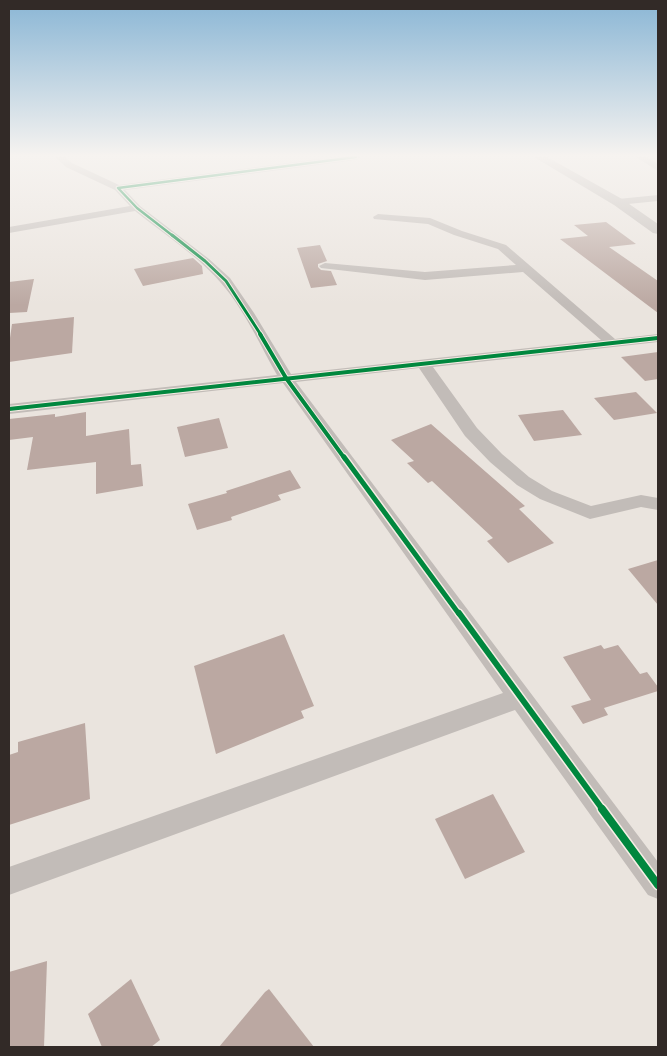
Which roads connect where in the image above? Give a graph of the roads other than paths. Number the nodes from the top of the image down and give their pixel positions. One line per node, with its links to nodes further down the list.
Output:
1 (624, 206): 5 (street)
2 (137, 208): 4 (street); 11 (street)
3 (378, 217): 7 (street)
4 (9, 230)
5 (658, 230)
6 (325, 266): 7 (street)
7 (527, 268): 9 (street)
8 (658, 338): 9 (street)
9 (611, 342): 10 (street)
10 (424, 365): 11 (street); 13 (street)
11 (286, 378): 12 (street); 14 (street)
12 (9, 408)
13 (658, 504)
14 (521, 697): 15 (street); 16 (street)
15 (9, 881)
16 (658, 885)

